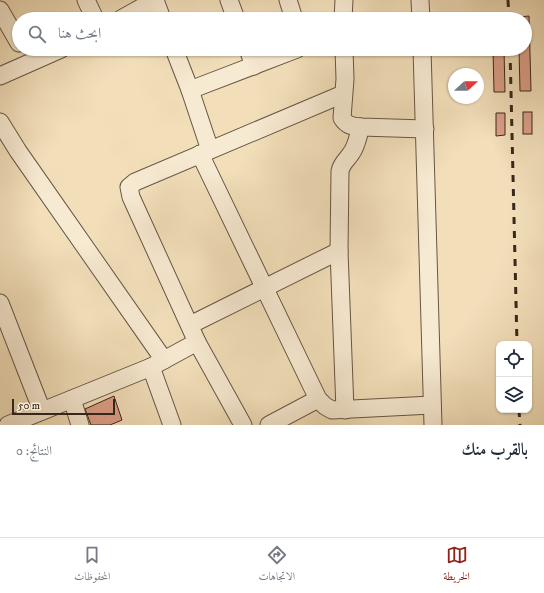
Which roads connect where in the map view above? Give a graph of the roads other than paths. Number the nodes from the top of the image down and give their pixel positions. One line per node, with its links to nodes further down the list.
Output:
1 (86, 0): 8 (street)
2 (155, 0): 9 (street); 10 (street)
3 (229, 0): 11 (street)
4 (288, 0): 12 (street)
5 (344, 0): 13 (street)
6 (420, 0): 14 (street)
7 (0, 10): 15 (street)
8 (92, 12)
9 (134, 12)
10 (159, 12)
11 (233, 12)
12 (292, 12)
13 (343, 12)
14 (420, 12)
15 (12, 31)
16 (26, 56): 23 (street)
17 (177, 56): 24 (street)
18 (250, 56): 22 (street)
19 (279, 56): 22 (street)
20 (344, 56): 25 (street)
21 (422, 56): 28 (street)
22 (254, 66): 24 (street)
23 (0, 76)
24 (190, 90): 29 (street)
25 (343, 94): 27 (street); 29 (street)
26 (0, 122): 36 (street)
27 (361, 127): 28 (street); 30 (street)
28 (425, 129): 39 (street)
29 (205, 152): 31 (street); 33 (street)
30 (339, 251): 31 (street); 40 (street)
31 (264, 287): 33 (street); 37 (street)
32 (0, 303): 34 (street)
33 (190, 325): 35 (street)
34 (5, 327): 41 (street)
35 (197, 342): 36 (street); 45 (street)
36 (157, 363): 38 (street); 44 (street)
37 (318, 398): 40 (street); 46 (street)
38 (72, 399): 41 (street); 43 (street)
39 (432, 405): 40 (street); 47 (street)
40 (345, 410)
41 (42, 411): 42 (street)
42 (8, 425)
43 (80, 425)
44 (172, 425)
45 (243, 425)
46 (269, 425)
47 (433, 425)

